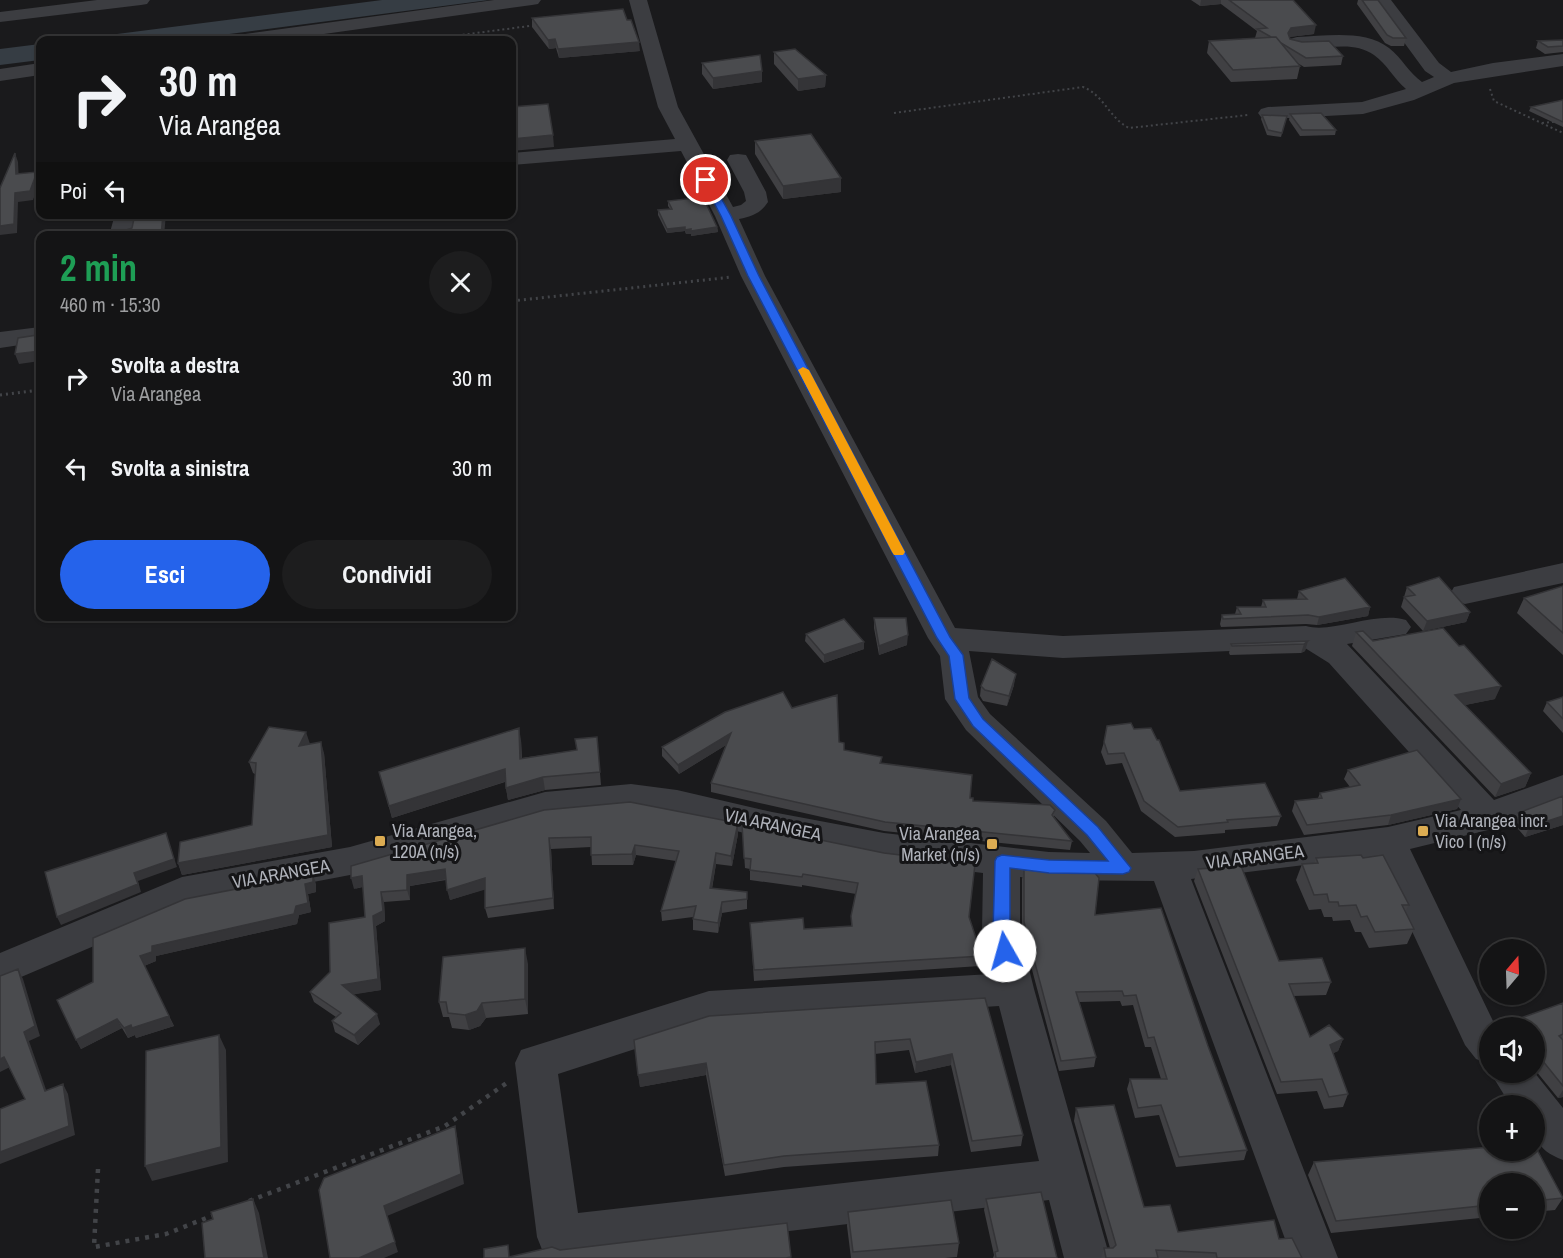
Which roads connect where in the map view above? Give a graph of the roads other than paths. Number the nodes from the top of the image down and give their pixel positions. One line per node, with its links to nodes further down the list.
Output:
1 (13, 0): 2 (street)
2 (51, 0)
3 (84, 0): 8 (street)
4 (141, 0): 8 (street)
5 (532, 0): 10 (street)
6 (638, 0): 18 (street)
7 (1382, 0): 15 (street)
8 (37, 13): 9 (street)
9 (0, 17)
10 (274, 36)
11 (1297, 43): 16 (street)
12 (1563, 60): 15 (street)
13 (36, 70): 14 (street)
14 (0, 75)
15 (1448, 78): 16 (street)
16 (1422, 90): 17 (street)
17 (1268, 113)
18 (686, 144): 19 (street); 21 (street)
19 (516, 159)
20 (738, 160): 21 (street)
21 (726, 216): 27 (street)
22 (36, 335): 23 (street)
23 (0, 340)
24 (1563, 573): 25 (street)
25 (1465, 594)
26 (1395, 627): 28 (street)
27 (944, 638): 28 (street); 34 (street)
28 (1322, 642): 30 (street)
29 (1563, 788): 30 (street, VIA ARANGEA)
30 (1488, 817): 31 (street, VIA ARANGEA)
31 (1388, 841): 33 (street, VIA ARANGEA); 37 (street)
32 (1002, 861): 34 (street, VIA ARANGEA); 35 (street, VIA ARANGEA); 36 (street)
33 (1167, 866): 34 (street, VIA ARANGEA); 42 (street)
34 (1123, 868)
35 (0, 970)
36 (1014, 989): 40 (street); 40 (street)
37 (1479, 1033)
38 (1518, 1083): 39 (street)
39 (1563, 1141)
40 (1064, 1178): 41 (street)
41 (1087, 1258)
42 (1315, 1258)

